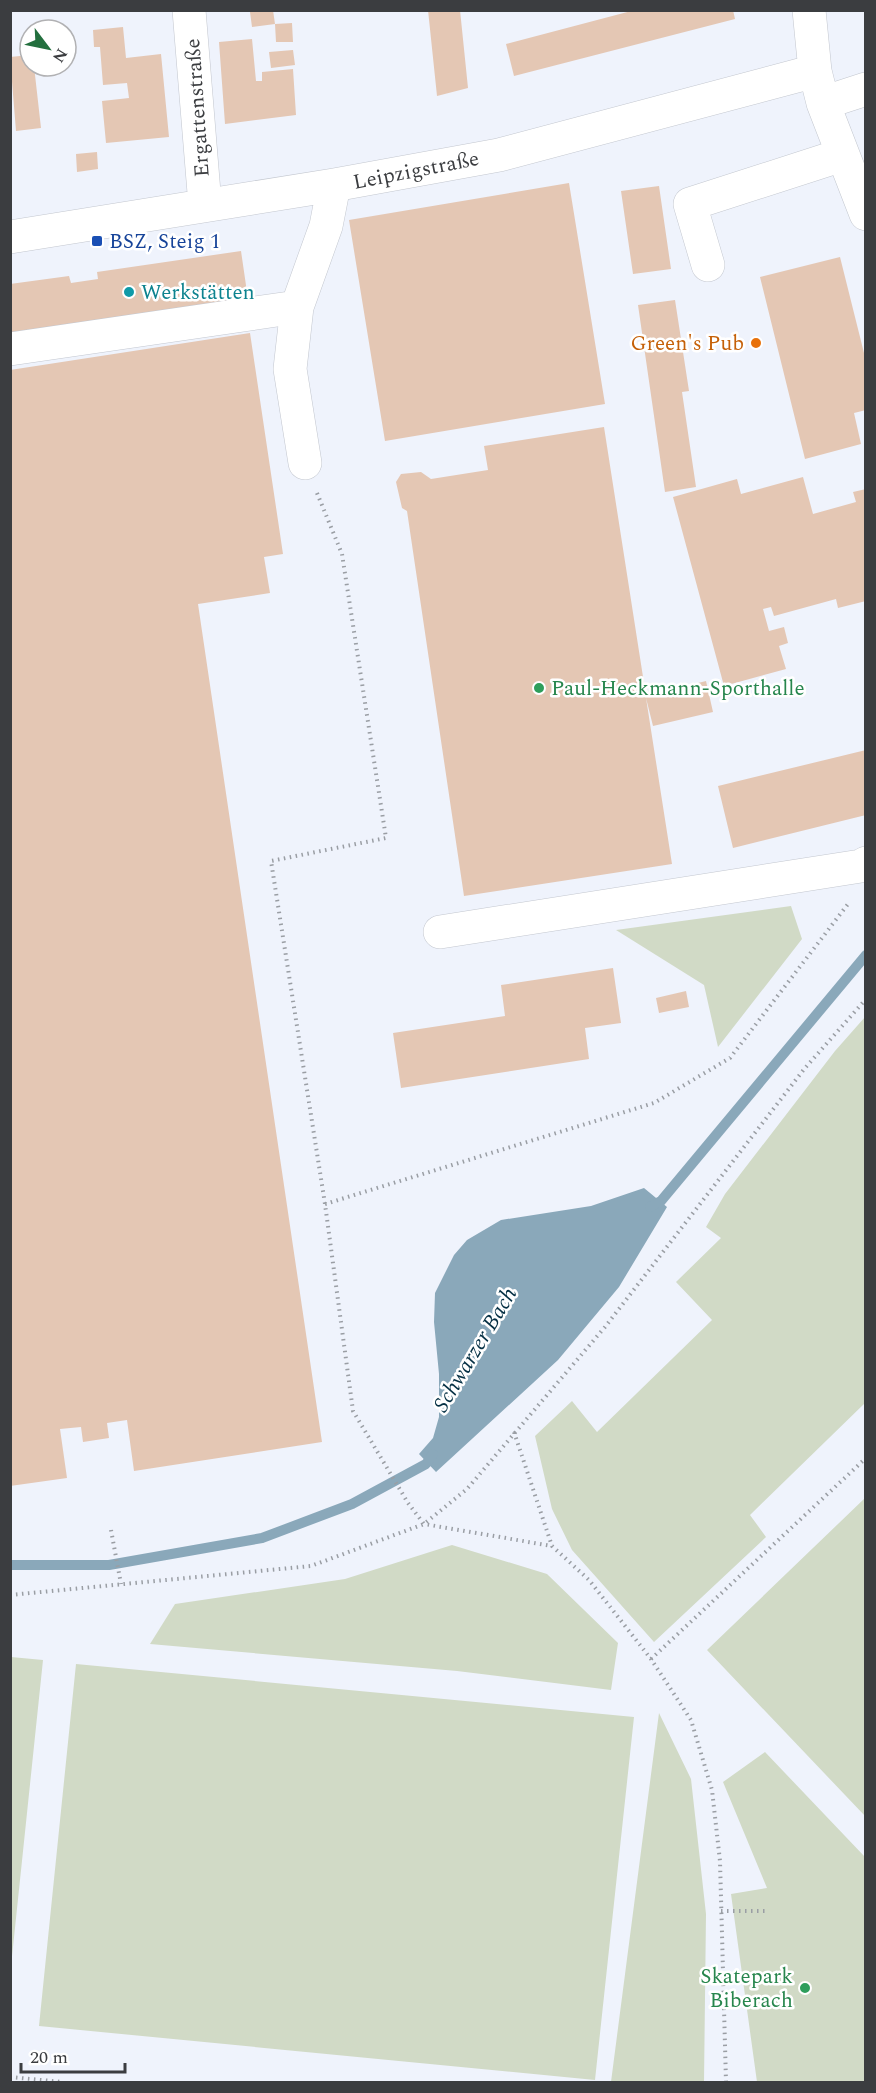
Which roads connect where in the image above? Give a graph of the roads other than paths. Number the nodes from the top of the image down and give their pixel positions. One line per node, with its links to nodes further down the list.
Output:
1 (189, 10): 8 (street, Ergattenstraße)
2 (809, 10): 3 (street)
3 (815, 71): 5 (street); 7 (street, Leipzigstraße)
4 (866, 89): 5 (street)
5 (823, 103): 6 (street)
6 (842, 155): 9 (street); 11 (street)
7 (334, 185): 8 (street, Leipzigstraße); 12 (street)
8 (205, 205): 10 (street, Leipzigstraße)
9 (866, 214)
10 (10, 237)
11 (708, 265)
12 (297, 307): 13 (street); 14 (street)
13 (10, 349)
14 (304, 463)
15 (863, 864): 16 (street)
16 (440, 932)

